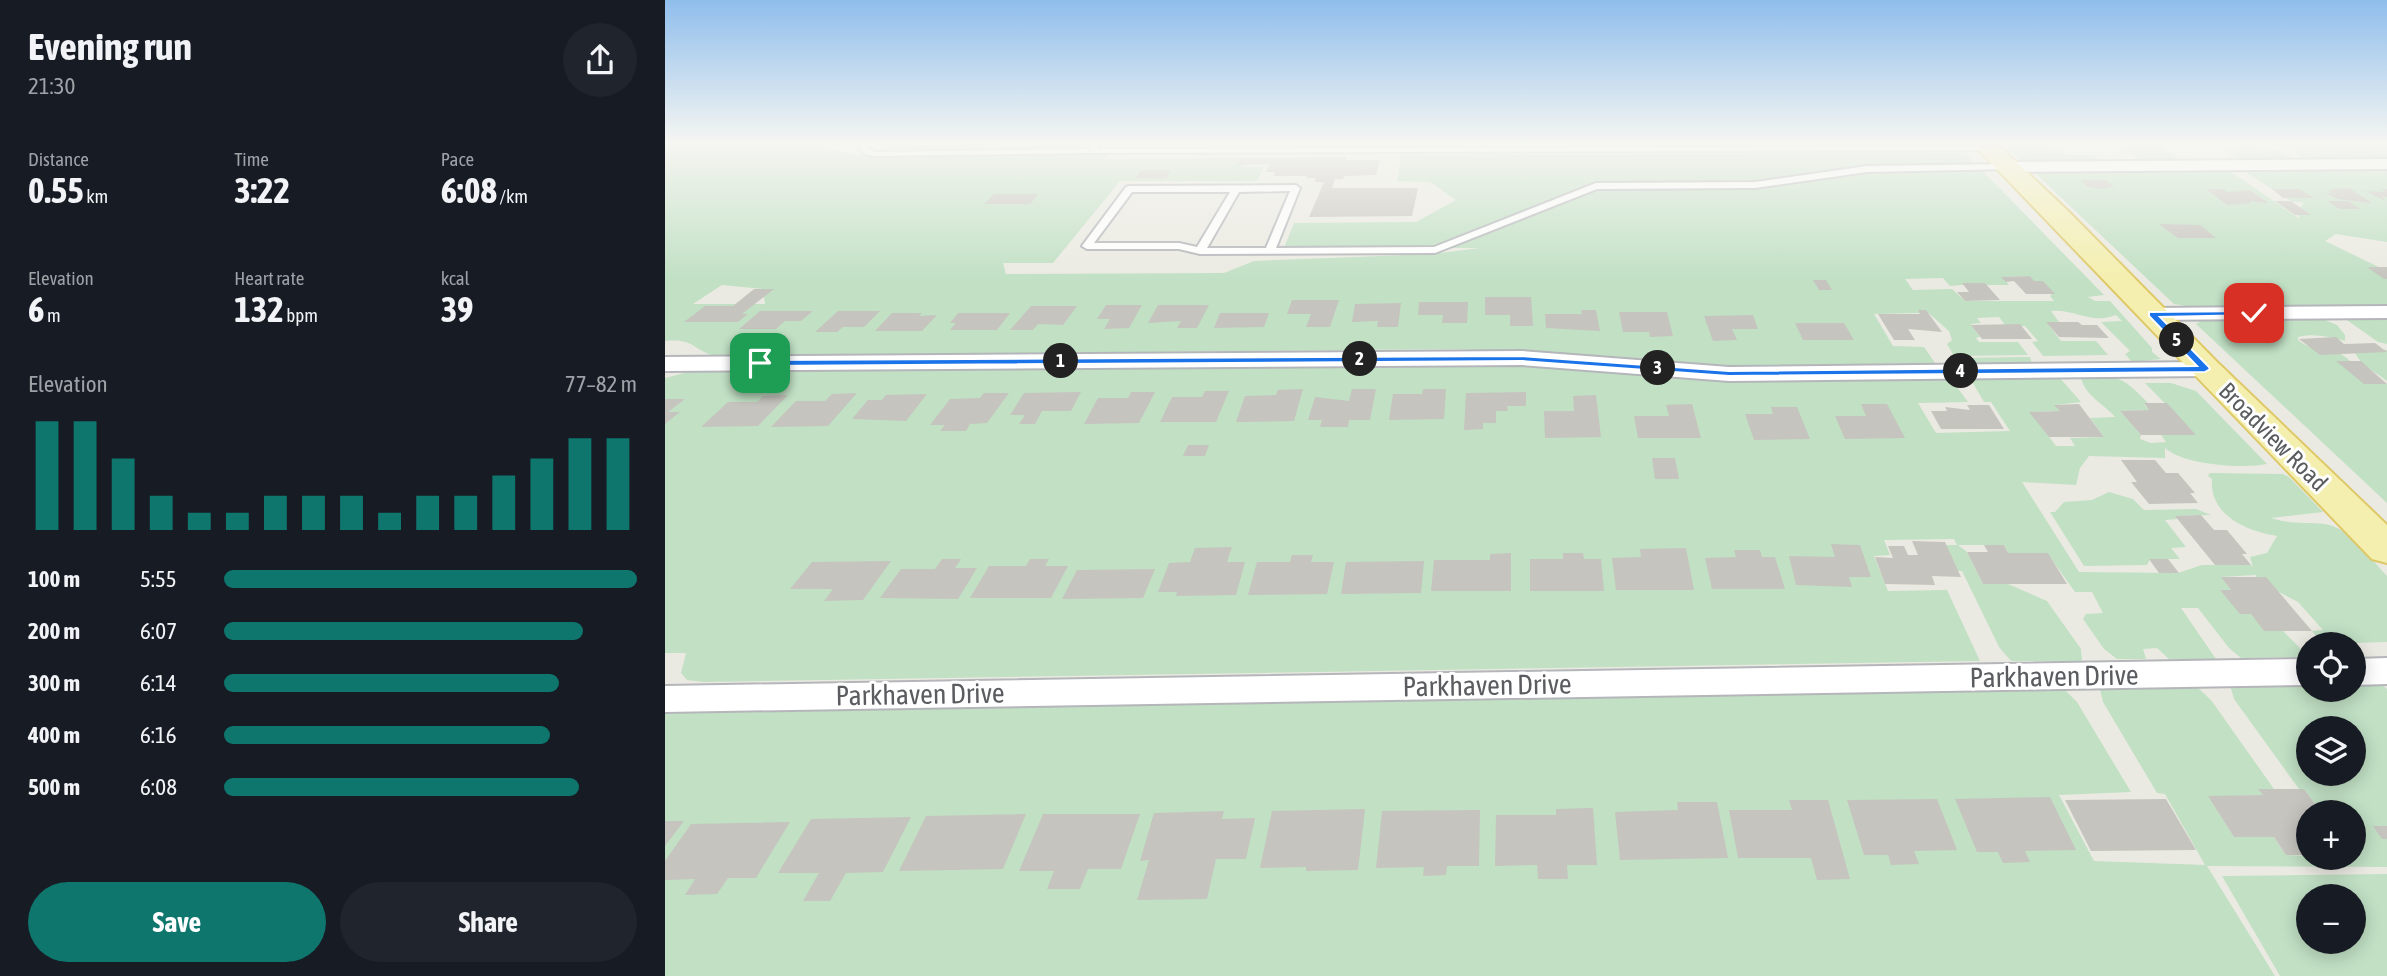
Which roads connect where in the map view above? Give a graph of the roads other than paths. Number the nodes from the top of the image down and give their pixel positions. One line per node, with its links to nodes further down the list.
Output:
1 (1236, 189): 2 (lane); 6 (lane); 6 (lane)
2 (1263, 189)
3 (1296, 189): 7 (lane)
4 (1590, 189): 7 (lane)
5 (2028, 189): 9 (main road, Broadview Road)
6 (1200, 251): 7 (lane)
7 (1269, 252)
8 (2387, 312): 9 (street)
9 (2152, 314): 11 (main road, Broadview Road)
10 (665, 364): 11 (street)
11 (2205, 369): 12 (main road, Broadview Road)
12 (2387, 549)
13 (2387, 671): 15 (street)
14 (2296, 672): 16 (street, Parkhaven Drive)
15 (2366, 672)
16 (665, 699)

